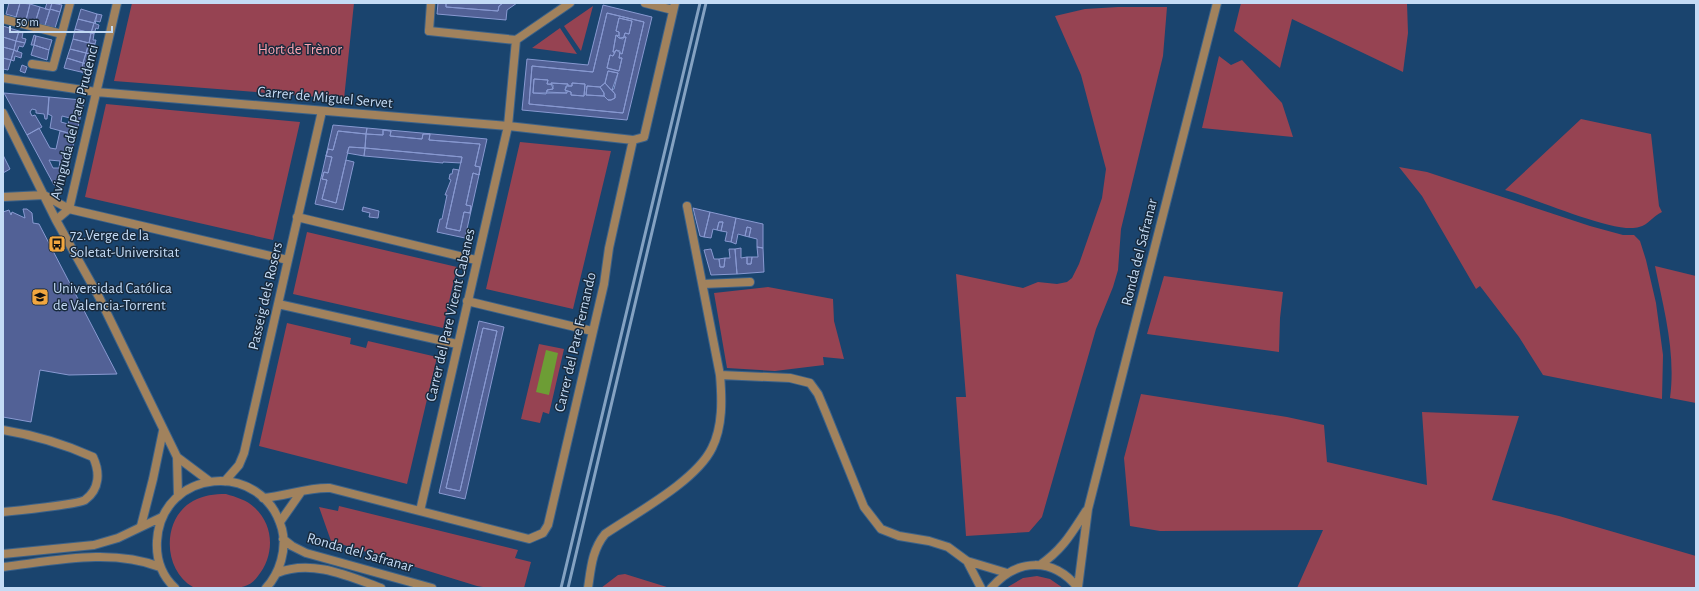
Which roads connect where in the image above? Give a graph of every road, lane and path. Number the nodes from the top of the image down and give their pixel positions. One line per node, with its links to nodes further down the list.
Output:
1 (70, 3): 9 (street)
2 (117, 3): 13 (street, Avinguda del Pare Prudenci)
3 (431, 3): 10 (street)
4 (570, 3): 10 (street)
5 (645, 3): 7 (street)
6 (1217, 3): 41 (street, Ronda del Safranar)
7 (674, 6): 17 (street, Carrer de Miguel Servet)
8 (3, 19): 9 (street)
9 (62, 34): 11 (street)
10 (516, 40): 16 (street, Carrer del Pare Vicent Cabanes)
11 (32, 64)
12 (3, 78): 13 (street, Carrer de Miguel Servet)
13 (96, 92): 14 (street, Carrer de Miguel Servet); 21 (street, Avinguda del Pare Prudenci)
14 (322, 111): 16 (street, Carrer de Miguel Servet); 22 (street, Passeig dels Rosers)
15 (3, 113): 18 (street)
16 (508, 126): 17 (street, Carrer de Miguel Servet); 25 (street, Carrer del Pare Vicent Cabanes)
17 (633, 140): 30 (street, Carrer del Pare Fernando)
18 (44, 195): 19 (street); 21 (street); 23 (street)
19 (3, 197)
20 (687, 206): 27 (street)
21 (69, 209): 23 (street, Avinguda del Pare Prudenci); 24 (street)
22 (297, 217): 24 (street, Passeig dels Rosers); 25 (street)
23 (56, 220): 34 (street)
24 (288, 260): 29 (street, Passeig dels Rosers)
25 (476, 260): 28 (street, Carrer del Pare Vicent Cabanes)
26 (750, 282): 27 (street)
27 (703, 284): 32 (street)
28 (467, 301): 30 (street); 31 (street, Carrer del Pare Vicent Cabanes)
29 (278, 304): 31 (street); 37 (street, Passeig dels Rosers)
30 (592, 331): 42 (street, Carrer del Pare Fernando)
31 (458, 344): 42 (street, Carrer del Pare Vicent Cabanes)
32 (720, 375): 49 (street); 59 (street)
33 (3, 430): 43 (street)
34 (163, 431): 35 (street); 46 (street)
35 (177, 457): 36 (street); 39 (street)
36 (209, 481): 37 (street); 39 (street)
37 (225, 481): 40 (street)
38 (301, 492): 40 (street); 42 (street); 45 (street)
39 (178, 496): 44 (street)
40 (264, 498): 45 (street)
41 (1088, 509): 50 (street, Ronda del Safranar); 62 (street, Ronda del Safranar)
42 (420, 511)
43 (3, 512)
44 (162, 517): 46 (street); 52 (street)
45 (280, 522): 47 (street)
46 (141, 526): 48 (street)
47 (284, 539): 53 (street); 58 (street, Ronda del Safranar)
48 (3, 554)
49 (967, 560): 54 (street); 60 (street)
50 (1040, 565): 54 (street); 62 (street)
51 (3, 567): 52 (street)
52 (160, 567): 55 (street)
53 (277, 573): 56 (street); 57 (street, Ronda del Safranar)
54 (1007, 573): 61 (street)
55 (171, 586)
56 (266, 588)
57 (381, 588)
58 (432, 588)
59 (588, 588)
60 (981, 588)
61 (991, 588)
62 (1078, 588)

